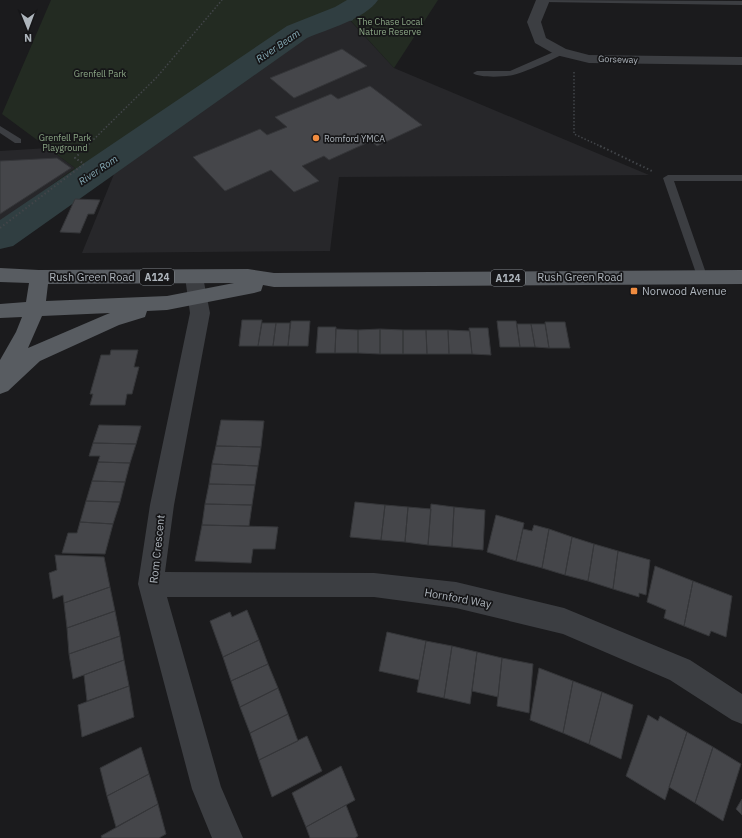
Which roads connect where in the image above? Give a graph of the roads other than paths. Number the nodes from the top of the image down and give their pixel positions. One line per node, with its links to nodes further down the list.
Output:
1 (543, 0): 2 (lane); 3 (street, Gorseway)
2 (742, 3)
3 (568, 53): 4 (street, Gorseway); 5 (lane)
4 (742, 61)
5 (477, 73)
6 (0, 129): 7 (lane)
7 (18, 141)
8 (742, 178): 10 (lane)
9 (0, 275): 11 (main road, Rush Green Road)
10 (702, 276): 12 (main road, Rush Green Road / A124); 13 (main road, Rush Green Road / A124)
11 (34, 277): 13 (main road, Rush Green Road / A124); 15 (main road); 16 (main road)
12 (742, 277)
13 (196, 287): 14 (main road, Rush Green Road / A124); 19 (street, Rom Crescent)
14 (167, 303): 15 (main road, Rush Green Road / A124); 18 (main road, Rush Green Road / A124)
15 (35, 310): 16 (main road, Rush Green Road); 17 (main road)
16 (1, 313)
17 (0, 380)
18 (0, 385)
19 (151, 584): 20 (street, Hornford Way); 21 (street, Rom Crescent)
20 (742, 710)
21 (228, 838)

